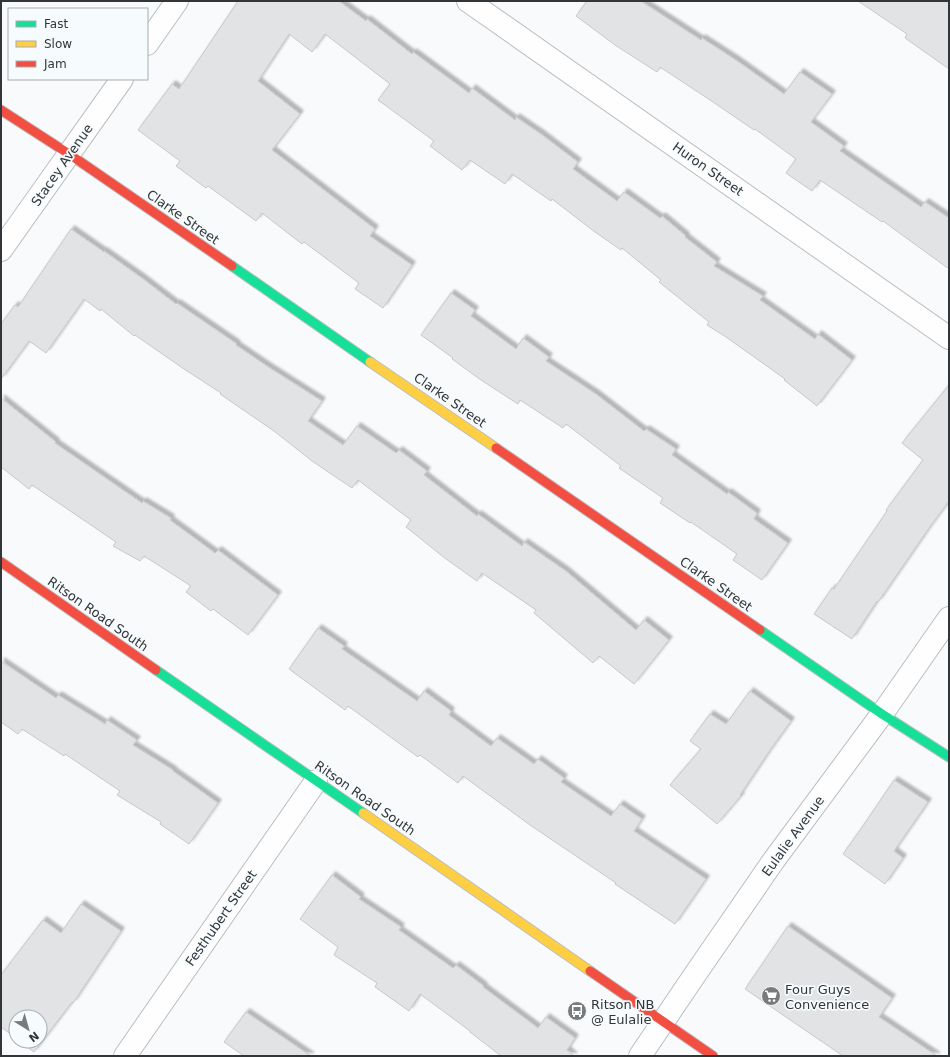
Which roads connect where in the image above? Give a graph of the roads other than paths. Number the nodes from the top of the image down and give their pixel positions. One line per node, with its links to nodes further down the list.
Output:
1 (178, 1): 3 (street)
2 (468, 1): 8 (street, Huron Street)
3 (148, 43)
4 (121, 80): 6 (street, Stacey Avenue)
5 (1, 110): 6 (street, Clarke Street)
6 (69, 154): 7 (street, Stacey Avenue); 11 (street, Clarke Street)
7 (1, 250)
8 (949, 338)
9 (1, 562): 13 (street, Ritson Road South)
10 (949, 618): 11 (street, Eulalie Avenue)
11 (882, 714): 12 (street, Clarke Street); 14 (street, Eulalie Avenue)
12 (949, 757)
13 (316, 781): 14 (street, Ritson Road South); 15 (street, Festhubert Street)
14 (663, 1022): 16 (street, Eulalie Avenue); 17 (street, Ritson Road South)
15 (125, 1056)
16 (640, 1056)
17 (713, 1056)

